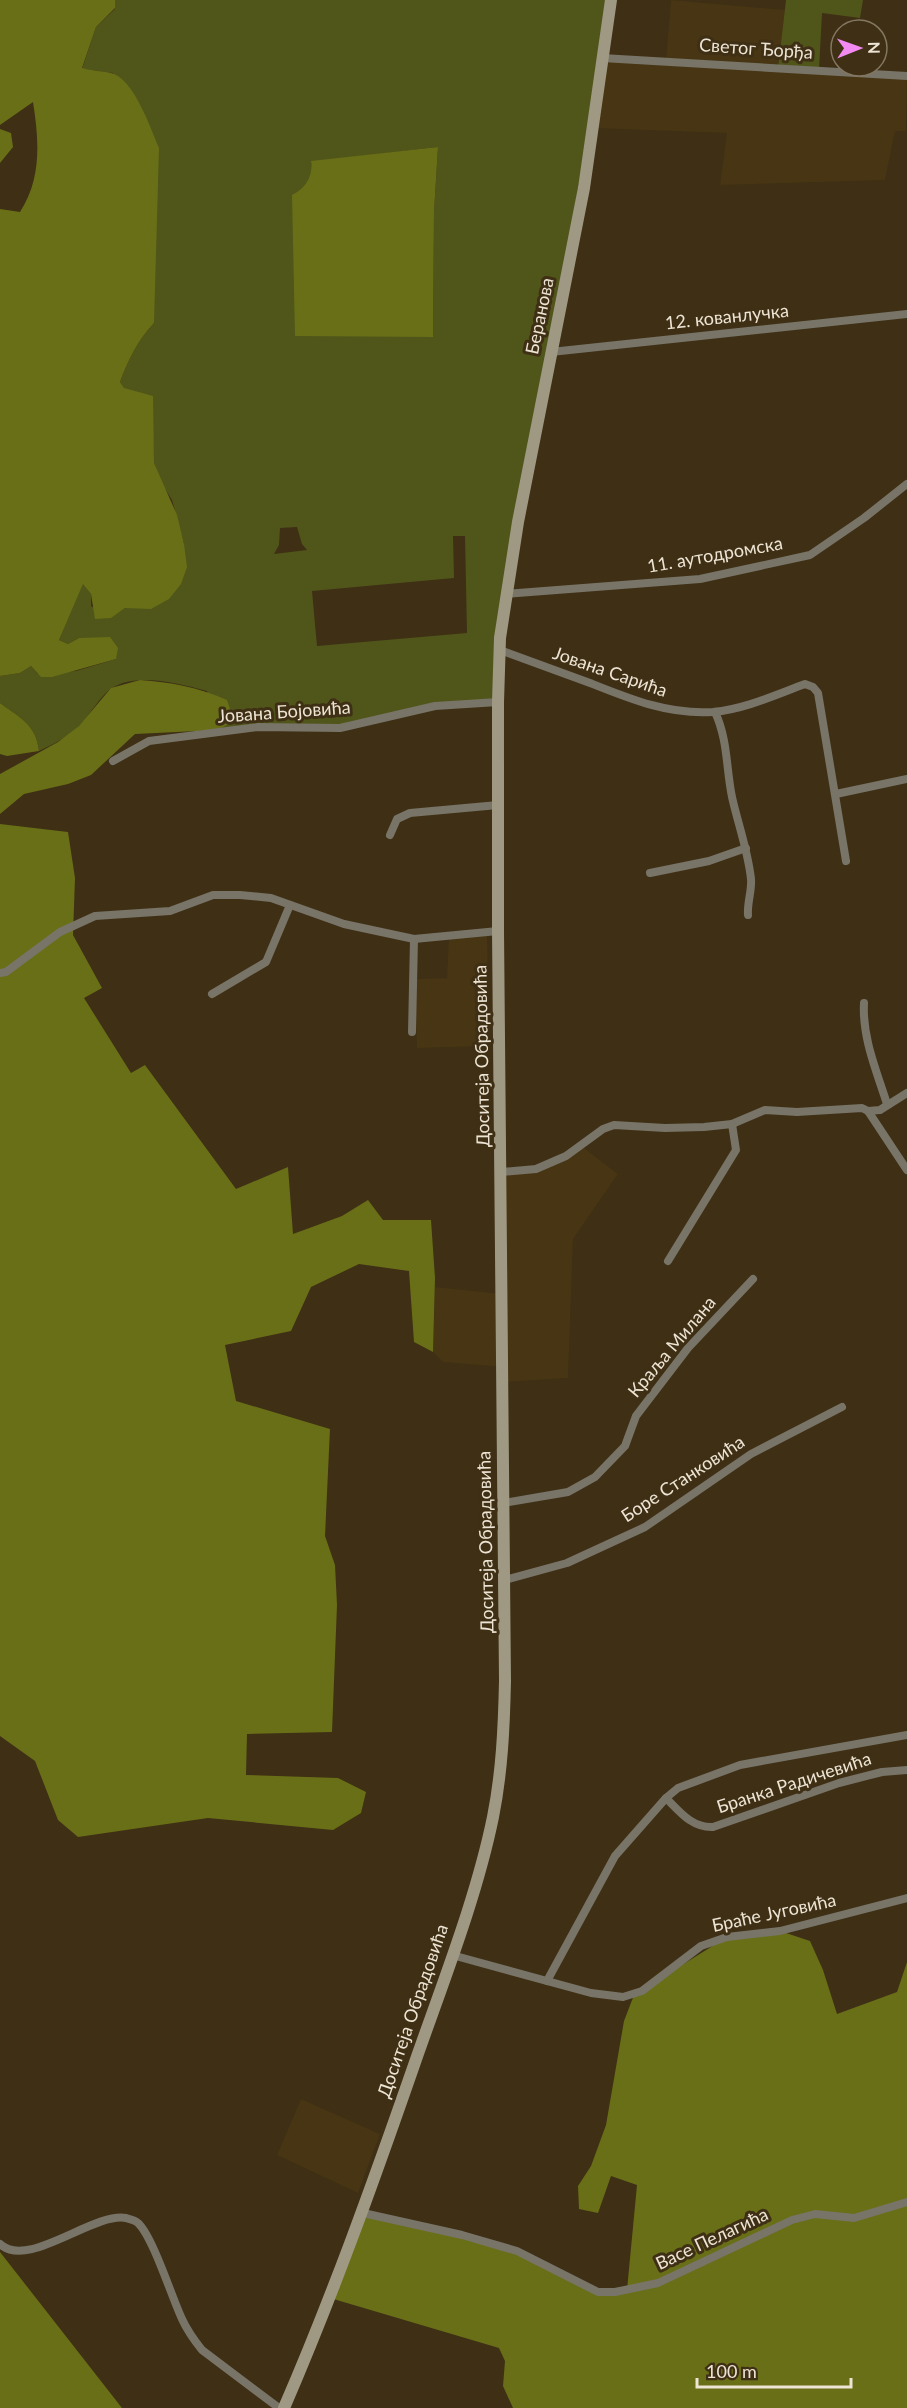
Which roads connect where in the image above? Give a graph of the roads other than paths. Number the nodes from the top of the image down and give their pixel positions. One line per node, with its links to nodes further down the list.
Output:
1 (610, 0): 2 (main road, Беранова)
2 (602, 58): 3 (street, Светог Ђорђа); 5 (main road, Беранова)
3 (907, 76)
4 (907, 314): 5 (street, 12. кованлучка)
5 (551, 352): 7 (main road, Беранова)
6 (907, 484): 7 (street, 11. аутодромска)
7 (505, 594): 8 (main road, Беранова)
8 (500, 644): 9 (main road, Доситеја Обрадовића); 10 (street, Јована Сарића)
9 (498, 702): 11 (street, Јована Бојовића); 14 (main road, Доситеја Обрадовића)
10 (714, 712): 13 (street, Јована Сарића); 16 (street)
11 (113, 761)
12 (907, 779): 13 (street)
13 (836, 794): 17 (street, Јована Сарића)
14 (498, 805): 15 (street); 21 (main road, Доситеја Обрадовића)
15 (390, 835)
16 (746, 848): 18 (street); 20 (street)
17 (846, 861)
18 (650, 873)
19 (290, 904): 22 (street); 23 (street); 24 (street)
20 (748, 915)
21 (498, 931): 22 (street); 32 (main road, Доситеја Обрадовића)
22 (414, 939): 26 (street)
23 (0, 973)
24 (212, 994)
25 (864, 1004): 28 (street)
26 (412, 1032)
27 (907, 1093): 28 (street)
28 (887, 1104): 29 (street)
29 (867, 1111): 30 (street); 31 (street)
30 (732, 1124): 32 (street); 33 (street)
31 (907, 1170)
32 (501, 1173): 36 (main road, Доситеја Обрадовића)
33 (668, 1261)
34 (753, 1279): 36 (street, Краља Милана)
35 (842, 1407): 37 (street, Боре Станковића)
36 (504, 1503): 37 (main road, Доситеја Обрадовића)
37 (504, 1580): 42 (main road, Доситеја Обрадовића)
38 (907, 1735): 40 (street, Бранка Радичевића)
39 (907, 1770): 40 (street, Бранка Радичевића)
40 (666, 1798): 43 (street, Бранка Радичевића)
41 (907, 1898): 43 (street, Браће Југовића)
42 (452, 1955): 43 (street, Браће Југовића); 45 (main road, Доситеја Обрадовића)
43 (547, 1981)
44 (907, 2202): 45 (street, Васе Пелагића)
45 (363, 2213): 47 (main road, Доситеја Обрадовића)
46 (0, 2244): 47 (street)
47 (281, 2408)

